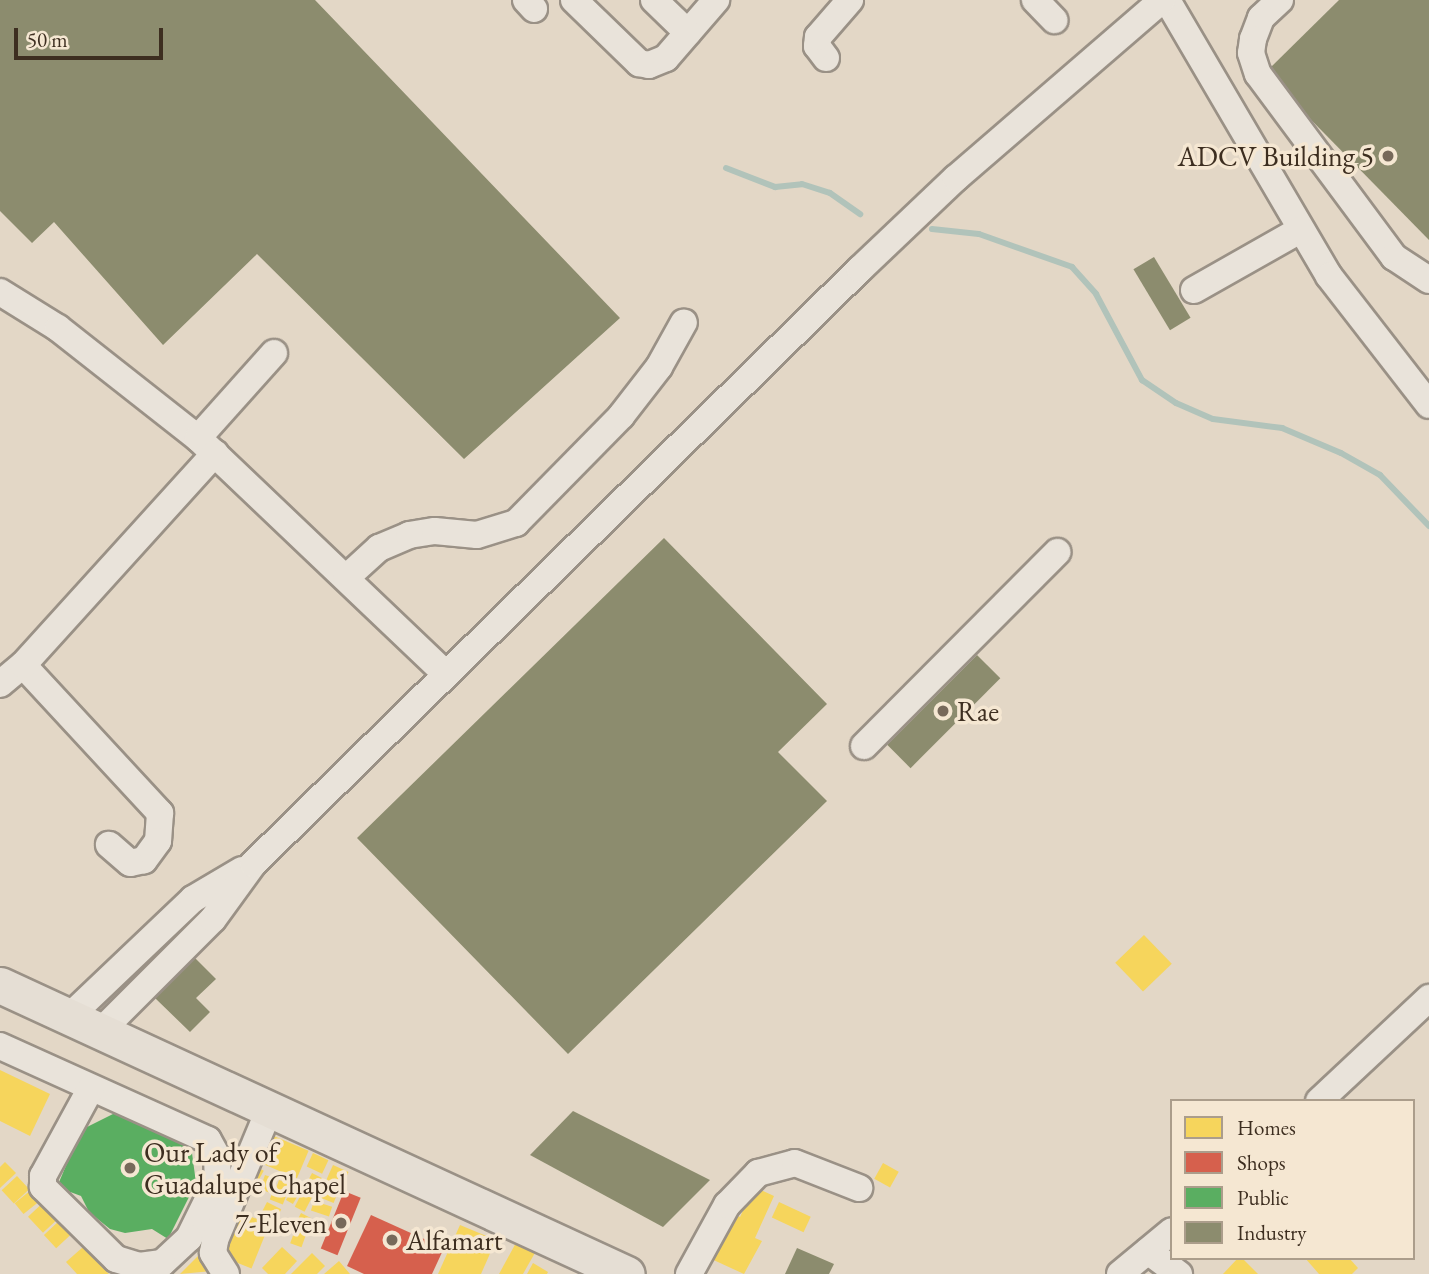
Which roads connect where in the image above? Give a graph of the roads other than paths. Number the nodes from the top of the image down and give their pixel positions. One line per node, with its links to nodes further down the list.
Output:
1 (574, 0): 9 (street)
2 (654, 0): 9 (street)
3 (716, 0): 9 (street)
4 (850, 0): 10 (street)
5 (1035, 0): 8 (street)
6 (1165, 0): 11 (street); 22 (street)
7 (1280, 0): 12 (street)
8 (1054, 20)
9 (688, 33)
10 (826, 58)
11 (1300, 229): 13 (street); 17 (street)
12 (1429, 281)
13 (1194, 290)
14 (0, 292): 18 (street)
15 (684, 322): 20 (street)
16 (274, 353): 18 (street)
17 (1429, 405)
18 (207, 446): 20 (street); 21 (street)
19 (1057, 552): 24 (street)
20 (346, 578): 22 (street)
21 (23, 665): 23 (street); 25 (street)
22 (444, 673): 26 (street)
23 (0, 684)
24 (864, 746)
25 (109, 845)
26 (253, 863): 29 (street); 30 (street)
27 (2, 991): 29 (main road)
28 (1429, 998): 33 (street)
29 (69, 1017): 30 (main road)
30 (101, 1031): 34 (main road)
31 (0, 1046): 32 (street)
32 (91, 1088): 32 (street)
33 (1321, 1099)
34 (269, 1111): 38 (street); 39 (main road)
35 (859, 1188): 40 (street)
36 (1170, 1233): 37 (street)
37 (1148, 1251): 41 (street); 42 (street)
38 (226, 1274)
39 (627, 1274)
40 (689, 1274)
41 (1120, 1274)
42 (1179, 1274)

